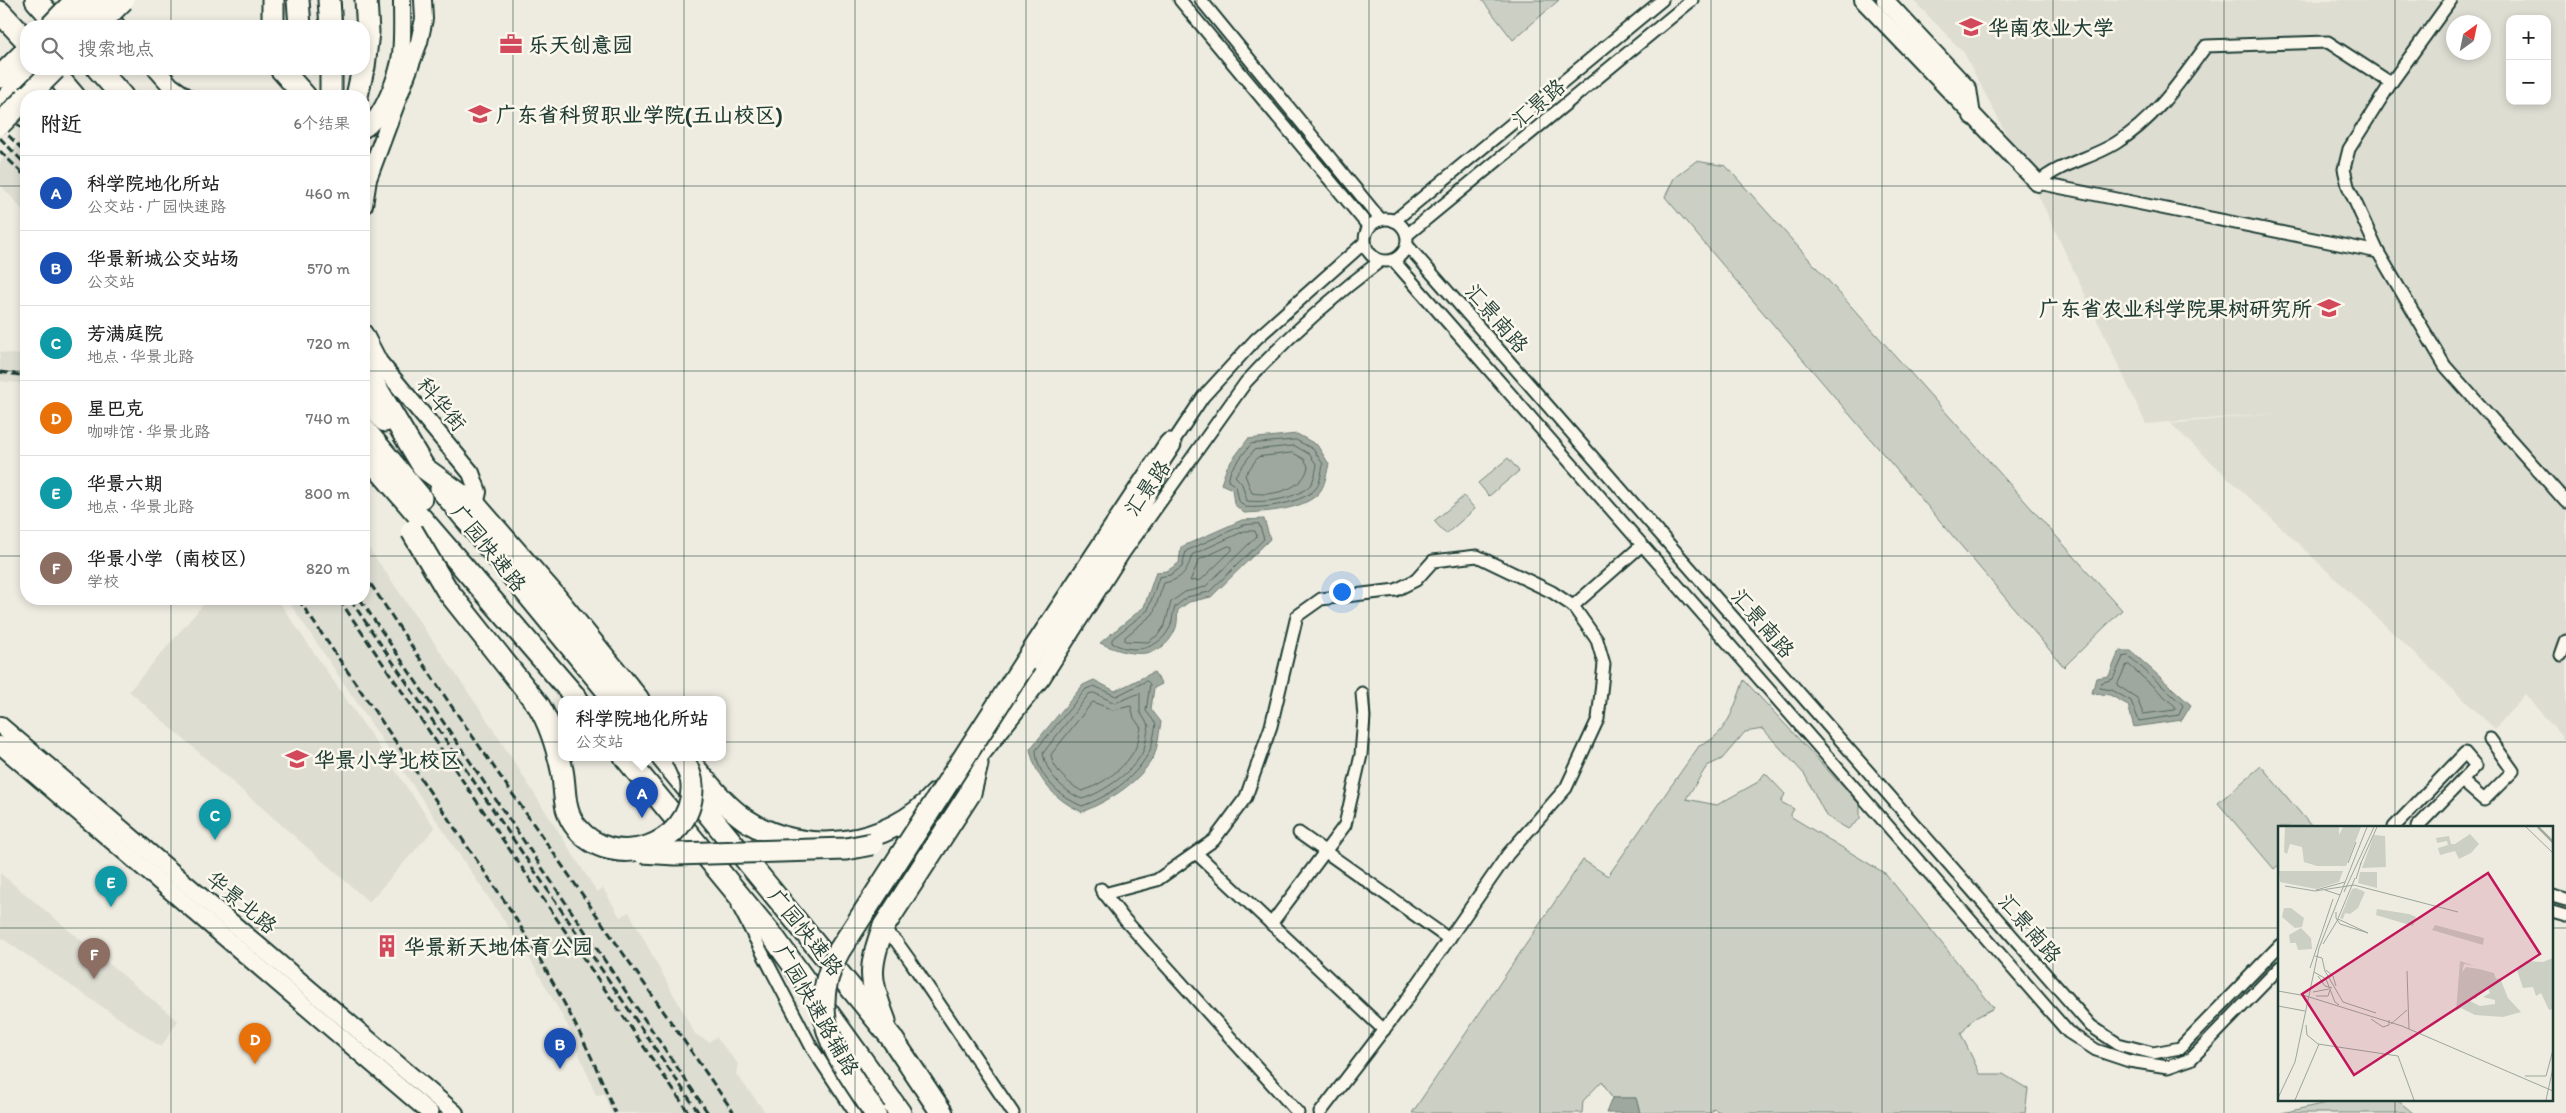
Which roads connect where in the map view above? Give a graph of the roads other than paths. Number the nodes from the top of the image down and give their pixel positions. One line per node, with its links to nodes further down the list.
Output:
1 (36, 0): 21 (highway)
2 (63, 0): 20 (highway)
3 (76, 0): 22 (highway, bridge)
4 (99, 0): 23 (highway, bridge); 25 (street)
5 (123, 0): 24 (highway, bridge)
6 (273, 0): 26 (highway)
7 (298, 0): 27 (highway)
8 (329, 0): 28 (highway)
9 (366, 0): 29 (highway)
10 (402, 0): 54 (street)
11 (423, 0): 56 (street)
12 (1180, 0): 60 (street)
13 (1201, 0): 58 (street)
14 (1662, 0): 59 (street, 汇景路)
15 (1692, 0): 61 (street, 汇景路)
16 (1863, 0): 53 (street)
17 (1885, 0): 53 (street)
18 (2451, 0): 42 (street)
19 (0, 12): 30 (highway)
20 (48, 20)
21 (54, 20)
22 (56, 20)
23 (81, 20)
24 (103, 20)
25 (115, 20)
26 (273, 20)
27 (300, 20)
28 (331, 20)
29 (367, 20)
30 (20, 34)
31 (20, 57): 41 (highway)
32 (29, 75): 52 (highway)
33 (47, 75): 43 (highway, bridge)
34 (58, 75): 44 (highway)
35 (103, 75): 45 (highway)
36 (161, 75): 46 (street)
37 (287, 75): 47 (highway)
38 (303, 75): 48 (highway)
39 (331, 75): 49 (highway)
40 (362, 75): 50 (highway)
41 (0, 77)
42 (2391, 83): 57 (street); 63 (street)
43 (34, 90)
44 (69, 90)
45 (117, 90)
46 (177, 90)
47 (300, 90)
48 (304, 90)
49 (331, 90)
50 (358, 90)
51 (20, 104): 55 (highway, bridge)
52 (0, 106)
53 (1972, 116): 57 (street)
54 (370, 123)
55 (0, 124)
56 (370, 174)
57 (2038, 183): 63 (street)
58 (1382, 220): 59 (street); 60 (street)
59 (1394, 221): 61 (street)
60 (1369, 227): 62 (street)
61 (1407, 240): 64 (street); 107 (street, 汇景南路)
62 (1365, 242): 65 (street); 70 (street, 汇景路)
63 (2378, 252): 74 (street)
64 (1394, 260): 65 (street); 76 (street, 汇景南路)
65 (1380, 261): 94 (street, 汇景路)
66 (370, 345): 75 (street, 科华街)
67 (370, 377): 72 (highway)
68 (370, 403): 72 (highway, 广园快速路)
69 (370, 436): 79 (highway)
70 (1170, 444): 94 (street, 汇景路); 114 (highway, bridge)
71 (370, 460): 73 (highway, 广园快速路)
72 (424, 468): 75 (highway); 83 (highway, 广园快速路)
73 (380, 472): 79 (highway, 广园快速路); 88 (highway, bridge)
74 (2566, 502)
75 (475, 505): 84 (highway)
76 (1642, 545): 77 (street); 108 (street, 汇景南路)
77 (1573, 606): 102 (street); 106 (street)
78 (2566, 641): 80 (street)
79 (534, 648): 82 (highway, 广园快速路)
80 (2561, 655)
81 (1362, 693): 101 (street)
82 (574, 696)
83 (612, 696)
84 (636, 696)
85 (0, 725): 112 (street, 华景北路)
86 (2490, 739): 95 (street)
87 (0, 745): 111 (street, 华景北路)
88 (558, 758)
89 (559, 761): 100 (highway, bridge)
90 (628, 761): 103 (highway, 广园快速路)
91 (665, 761): 110 (highway, 广园快速路)
92 (685, 761): 100 (highway, bridge)
93 (688, 761): 99 (highway)
94 (971, 761): 99 (highway); 105 (highway)
95 (2462, 781): 96 (street); 97 (street)
96 (2395, 826)
97 (2418, 826)
98 (1299, 834): 101 (street)
99 (873, 840): 100 (highway, bridge)
100 (632, 851)
101 (1326, 851): 104 (street); 106 (street)
102 (1196, 853): 104 (street); 118 (street)
103 (720, 872): 113 (street, 广园快速路辅路); 115 (highway, 广园快速路)
104 (1270, 924): 109 (street)
105 (883, 930): 110 (highway); 117 (street)
106 (1449, 939): 109 (street)
107 (2278, 947)
108 (2278, 970)
109 (1384, 1030): 119 (street)
110 (891, 1037): 116 (highway, 广园快速路)
111 (430, 1113)
112 (455, 1113)
113 (856, 1113)
114 (875, 1113)
115 (900, 1113)
116 (942, 1113)
117 (1013, 1113)
118 (1298, 1113)
119 (1320, 1113)

